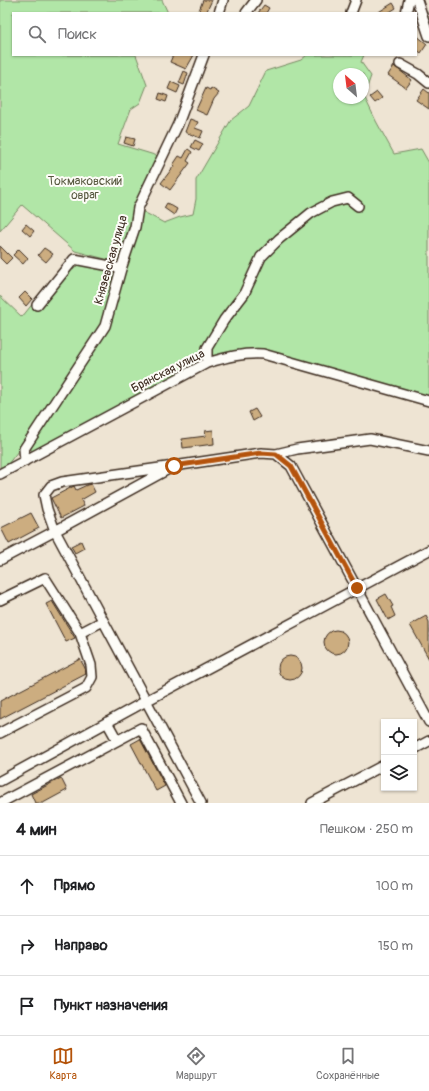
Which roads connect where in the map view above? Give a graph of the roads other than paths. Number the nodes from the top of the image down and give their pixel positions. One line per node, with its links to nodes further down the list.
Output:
1 (223, 0): 6 (street)
2 (256, 0): 7 (street)
3 (356, 0): 8 (street)
4 (409, 0): 9 (street)
5 (416, 0): 10 (street)
6 (219, 12)
7 (247, 12)
8 (351, 12)
9 (406, 12)
10 (428, 32)
11 (204, 56): 15 (street, Князевская улица)
12 (400, 64): 13 (street)
13 (429, 83)
14 (358, 206): 17 (street)
15 (121, 269): 16 (street); 21 (street, Князевская улица)
16 (37, 305)
17 (207, 363): 18 (street, Брянская улица); 21 (street, Брянская улица)
18 (429, 401)
19 (429, 450): 20 (street)
20 (276, 454): 22 (street); 27 (street)
21 (25, 461): 23 (street, Брянская улица)
22 (174, 466): 24 (street); 24 (street)
23 (0, 474)
24 (55, 531): 26 (street); 29 (street)
25 (429, 550): 27 (street)
26 (0, 560)
27 (357, 588): 31 (street); 33 (street)
28 (0, 600): 30 (street)
29 (103, 621): 30 (street); 31 (street)
30 (80, 633): 34 (street)
31 (146, 701): 32 (street); 42 (street)
32 (107, 722): 35 (street); 39 (street)
33 (429, 722)
34 (0, 733)
35 (117, 740): 40 (street); 41 (street)
36 (429, 741): 37 (street)
37 (417, 747)
38 (381, 767): 43 (street)
39 (0, 781)
40 (0, 803)
41 (181, 803)
42 (201, 803)
43 (312, 803)

